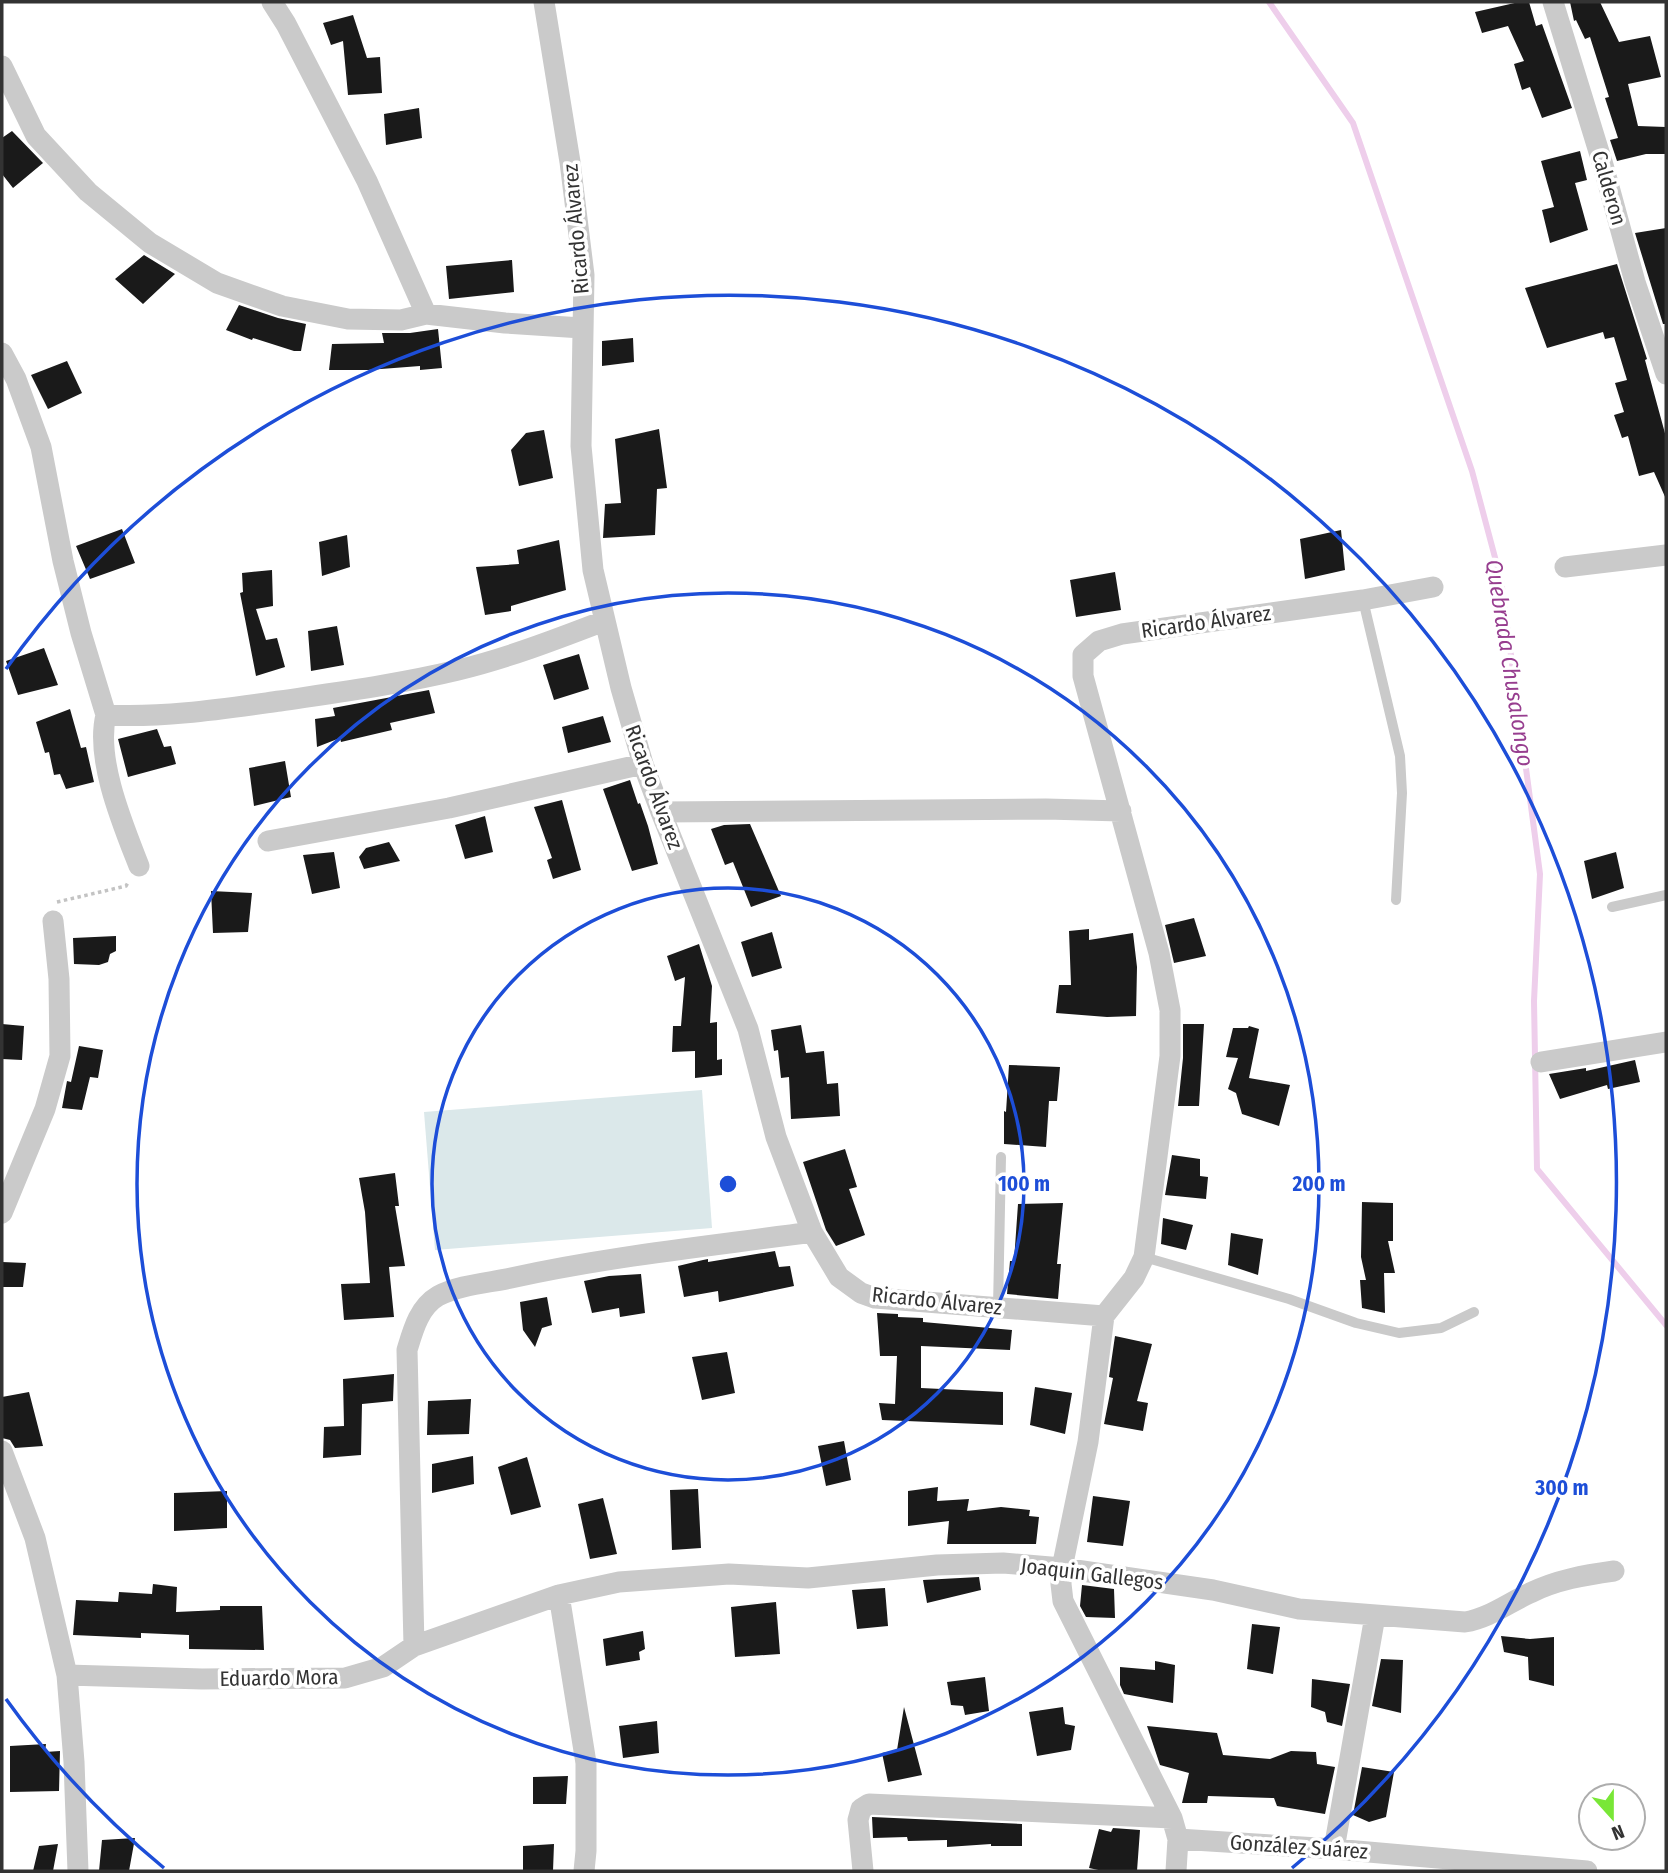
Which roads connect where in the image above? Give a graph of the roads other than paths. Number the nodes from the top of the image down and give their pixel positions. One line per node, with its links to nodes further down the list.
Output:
1 (272, 2): 5 (street)
2 (544, 2): 6 (street, Ricardo Álvarez)
3 (1553, 2): 7 (street, Calderon)
4 (2, 66): 5 (street)
5 (426, 314): 6 (street)
6 (582, 328): 14 (street, Ricardo Álvarez)
7 (1661, 346): 9 (street, Calderon)
8 (2, 353): 15 (street)
9 (1666, 374)
10 (1666, 555): 11 (street)
11 (1565, 567)
12 (1433, 587): 13 (street, Ricardo Álvarez)
13 (1363, 600): 17 (street, Ricardo Álvarez); 22 (lane)
14 (604, 621): 15 (street); 16 (street, Ricardo Álvarez)
15 (106, 715): 20 (street)
16 (643, 764): 18 (street, Ricardo Álvarez); 19 (street)
17 (1121, 811): 18 (street); 30 (street, Ricardo Álvarez)
18 (661, 812): 29 (street, Ricardo Álvarez)
19 (268, 841)
20 (139, 866)
21 (1666, 895): 23 (lane)
22 (1396, 900)
23 (1612, 907)
24 (53, 921): 28 (street)
25 (1666, 1042): 26 (street)
26 (1541, 1062)
27 (1001, 1157): 31 (lane)
28 (2, 1213)
29 (812, 1232): 31 (street, Ricardo Álvarez); 39 (street)
30 (1144, 1258): 32 (lane); 33 (street, Ricardo Álvarez)
31 (998, 1308): 33 (street, Ricardo Álvarez)
32 (1474, 1312)
33 (1104, 1316): 35 (street)
34 (2, 1451): 40 (street)
35 (1062, 1568): 37 (street, Joaquin Gallegos); 38 (street, Joaquin Gallegos); 41 (street)
36 (1614, 1571): 38 (street, Joaquin Gallegos)
37 (559, 1595): 39 (street, Eduardo Mora); 45 (street)
38 (1375, 1616): 43 (street)
39 (414, 1646): 40 (street, Eduardo Mora)
40 (66, 1675): 44 (street)
41 (1172, 1818): 42 (street); 46 (street)
42 (1178, 1839): 43 (street, González Suárez); 47 (street)
43 (1334, 1849): 48 (street, González Suárez)
44 (78, 1871)
45 (584, 1871)
46 (863, 1871)
47 (1176, 1871)
48 (1587, 1871)

